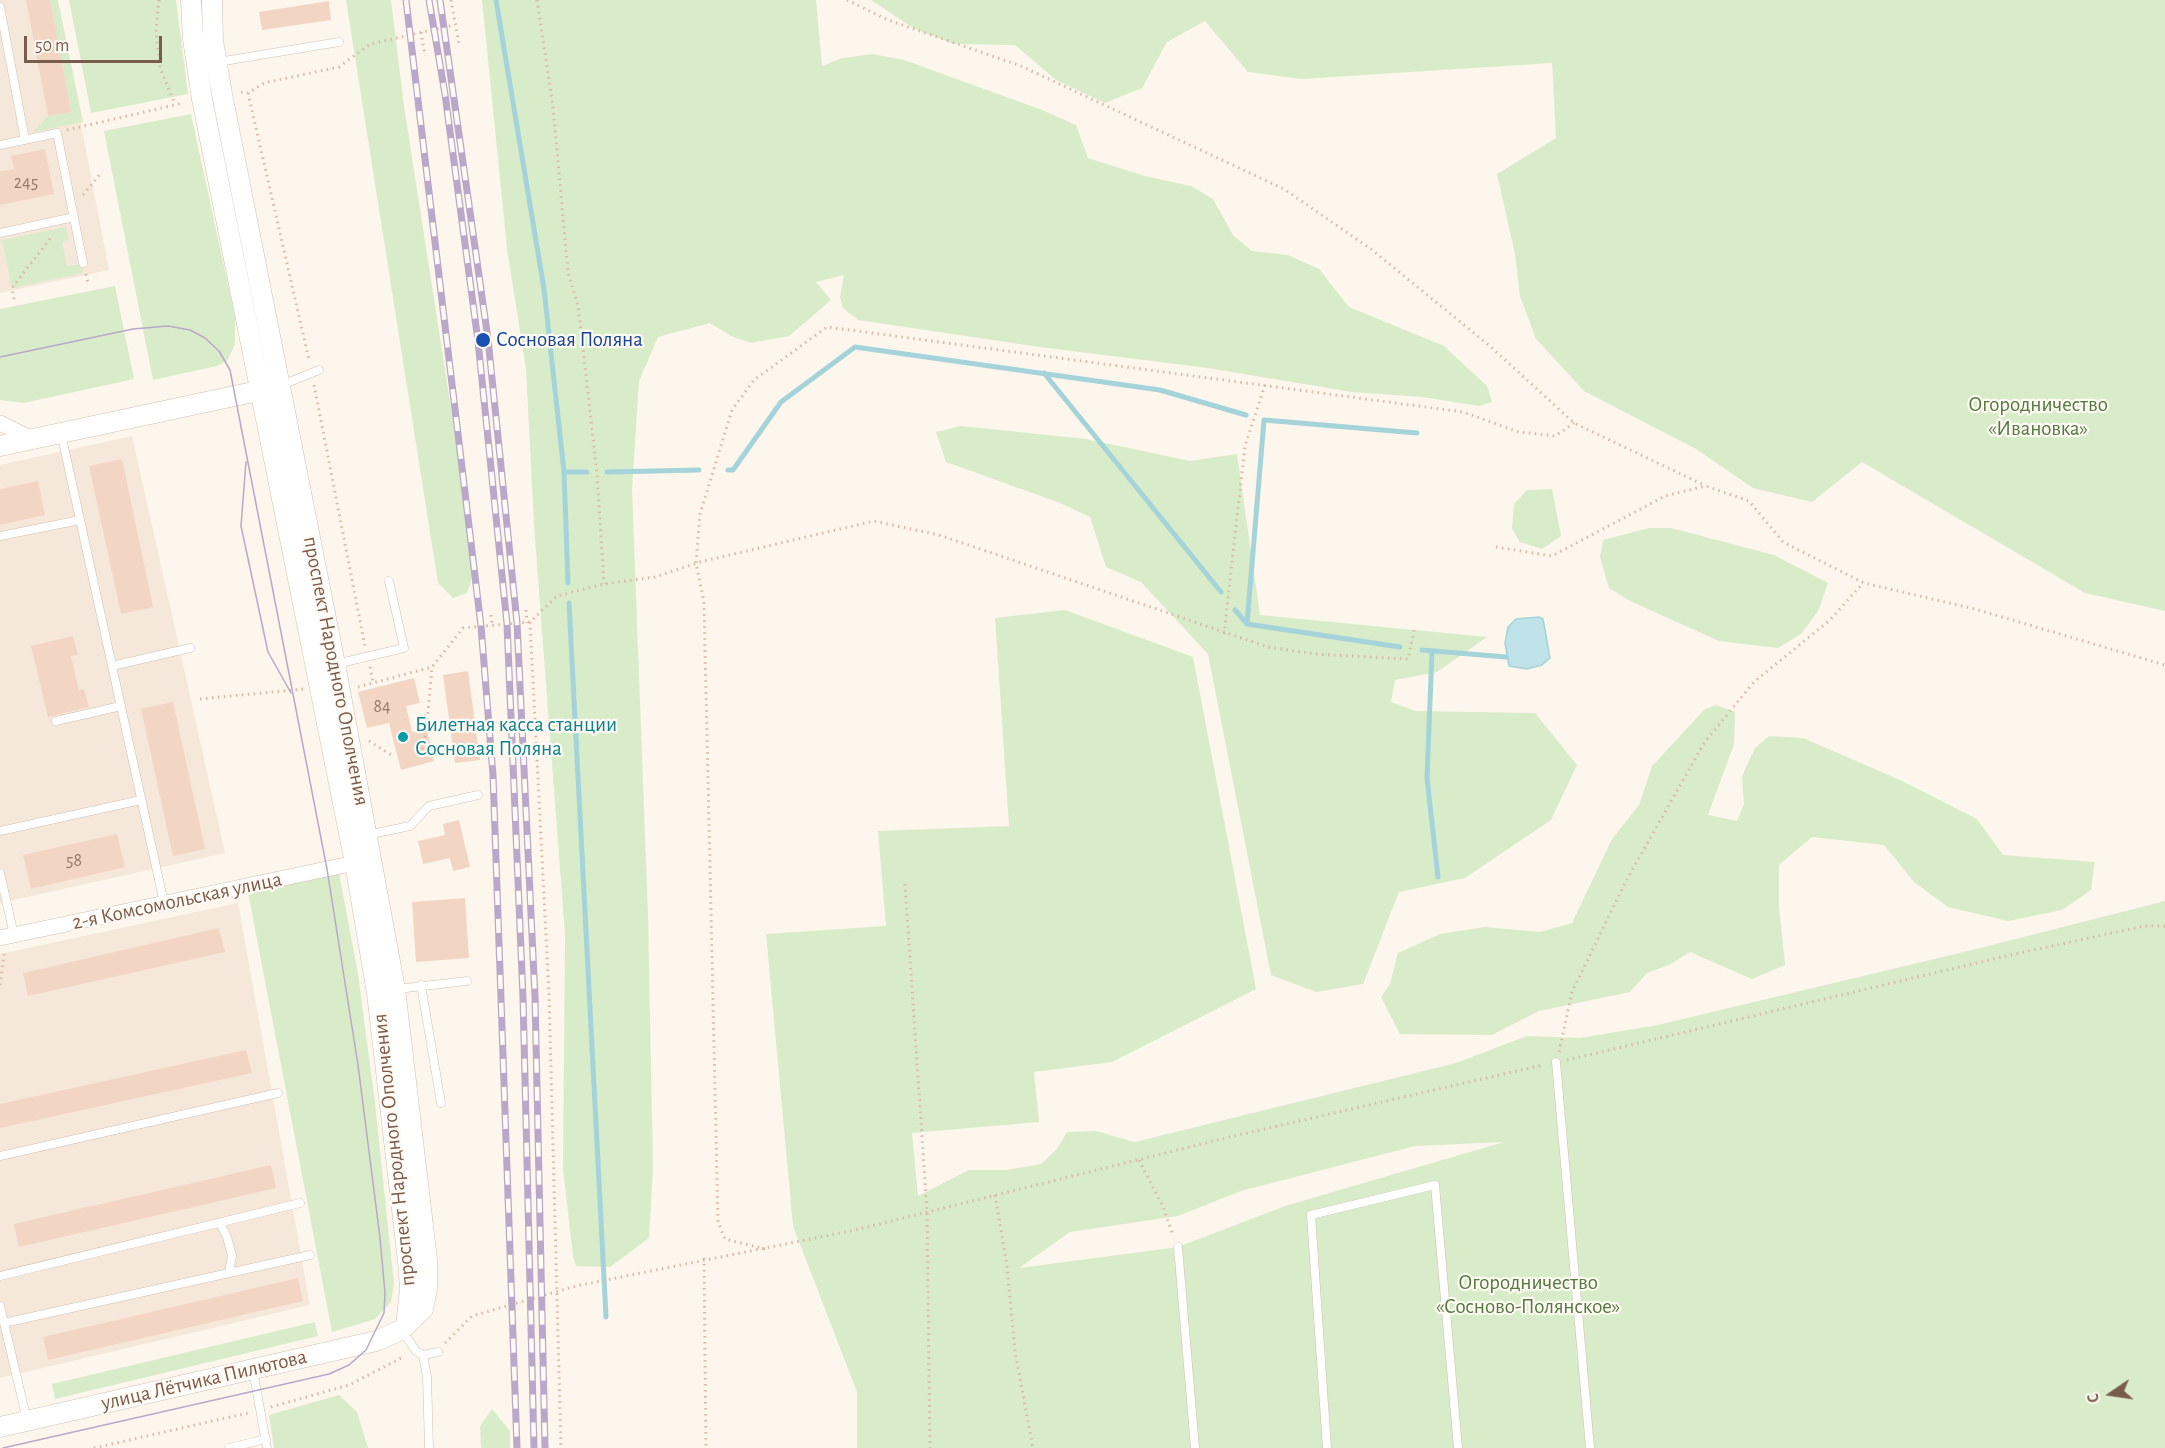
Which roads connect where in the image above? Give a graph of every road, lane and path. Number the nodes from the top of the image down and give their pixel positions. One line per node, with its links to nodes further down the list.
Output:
1 (159, 0): 16 (path)
2 (191, 0): 29 (street, проспект Народного Ополчения)
3 (212, 0): 13 (street, проспект Народного Ополчения)
4 (451, 0): 8 (path)
5 (537, 0): 42 (path)
6 (847, 0): 31 (path)
7 (0, 7): 18 (lane)
8 (454, 26): 9 (path); 11 (path)
9 (421, 32): 12 (path); 14 (path)
10 (339, 42): 13 (lane)
11 (459, 44)
12 (425, 56)
13 (216, 62): 29 (street, проспект Народного Ополчения)
14 (233, 91)
15 (185, 102): 16 (path)
16 (175, 104): 17 (path)
17 (57, 133): 18 (lane); 22 (lane)
18 (25, 140): 19 (lane)
19 (0, 145)
20 (101, 173): 21 (path)
21 (82, 197)
22 (74, 217): 24 (lane); 25 (lane)
23 (54, 232): 26 (path)
24 (0, 233)
25 (83, 263)
26 (14, 299)
27 (319, 370): 29 (lane)
28 (1265, 385): 31 (path); 39 (path); 48 (path)
29 (271, 388): 32 (street); 50 (street, проспект Народного Ополчения); 64 (street, проспект Народного Ополчения)
30 (0, 423): 33 (street)
31 (1575, 423): 35 (path)
32 (61, 433): 33 (street); 36 (lane)
33 (32, 439): 34 (street)
34 (0, 446)
35 (1706, 486): 38 (path); 41 (path)
36 (80, 520): 37 (lane); 52 (lane)
37 (0, 536)
38 (1496, 548)
39 (696, 563): 42 (path); 48 (path); 84 (path)
40 (389, 581): 50 (lane)
41 (1864, 583): 51 (path); 74 (path)
42 (604, 584): 45 (path)
43 (526, 610): 45 (path)
44 (491, 615): 46 (path)
45 (529, 622): 46 (path); 89 (path)
46 (492, 625): 53 (path)
47 (1414, 630): 48 (path)
48 (1224, 634)
49 (190, 648): 52 (lane)
50 (335, 664): 56 (street, проспект Народного Ополчения)
51 (2165, 665)
52 (112, 666): 57 (lane)
53 (432, 667): 56 (path); 59 (path)
54 (303, 689): 55 (path)
55 (200, 699)
56 (341, 699): 63 (street, проспект Народного Ополчения)
57 (121, 706): 58 (lane); 61 (lane)
58 (56, 721)
59 (422, 748)
60 (478, 795): 63 (lane)
61 (141, 800): 62 (lane); 67 (lane)
62 (0, 831)
63 (368, 836): 64 (street, проспект Народного Ополчения)
64 (363, 861): 67 (street, 2-я Комсомольская улица); 73 (street, проспект Народного Ополчения)
65 (0, 873): 69 (lane)
66 (905, 884): 81 (path)
67 (164, 903): 69 (street, 2-я Комсомольская улица)
68 (2165, 926): 74 (path)
69 (7, 937): 71 (path)
70 (467, 981): 72 (lane)
71 (0, 985)
72 (421, 985): 73 (lane); 76 (lane)
73 (386, 991): 92 (street, проспект Народного Ополчения)
74 (1556, 1062): 78 (path); 111 (lane)
75 (278, 1094): 77 (lane)
76 (441, 1103)
77 (0, 1156)
78 (1139, 1160): 79 (path); 83 (path)
79 (995, 1194): 81 (path); 107 (path)
80 (300, 1203): 82 (lane)
81 (927, 1211): 84 (path); 106 (path)
82 (220, 1223): 87 (lane); 88 (lane)
83 (1178, 1247): 108 (lane)
84 (766, 1249): 86 (path)
85 (310, 1255): 87 (lane)
86 (704, 1258): 89 (path); 105 (path)
87 (229, 1273): 91 (lane)
88 (0, 1276)
89 (557, 1292): 93 (path); 104 (path)
90 (0, 1306): 91 (lane)
91 (4, 1323): 98 (lane)
92 (404, 1328): 94 (lane); 95 (street, улица Лётчика Пилютова)
93 (438, 1352): 94 (lane)
94 (420, 1353): 96 (path); 103 (lane)
95 (253, 1370): 98 (street, улица Лётчика Пилютова); 100 (lane)
96 (265, 1409)
97 (257, 1411): 101 (path)
98 (27, 1421): 99 (street, улица Лётчика Пилютова)
99 (0, 1427)
100 (266, 1444): 102 (lane)
101 (94, 1448)
102 (229, 1448)
103 (429, 1448)
104 (561, 1448)
105 (706, 1448)
106 (930, 1448)
107 (1033, 1448)
108 (1194, 1448)
109 (1326, 1448): 110 (lane)
110 (1458, 1448)
111 (1590, 1448)

